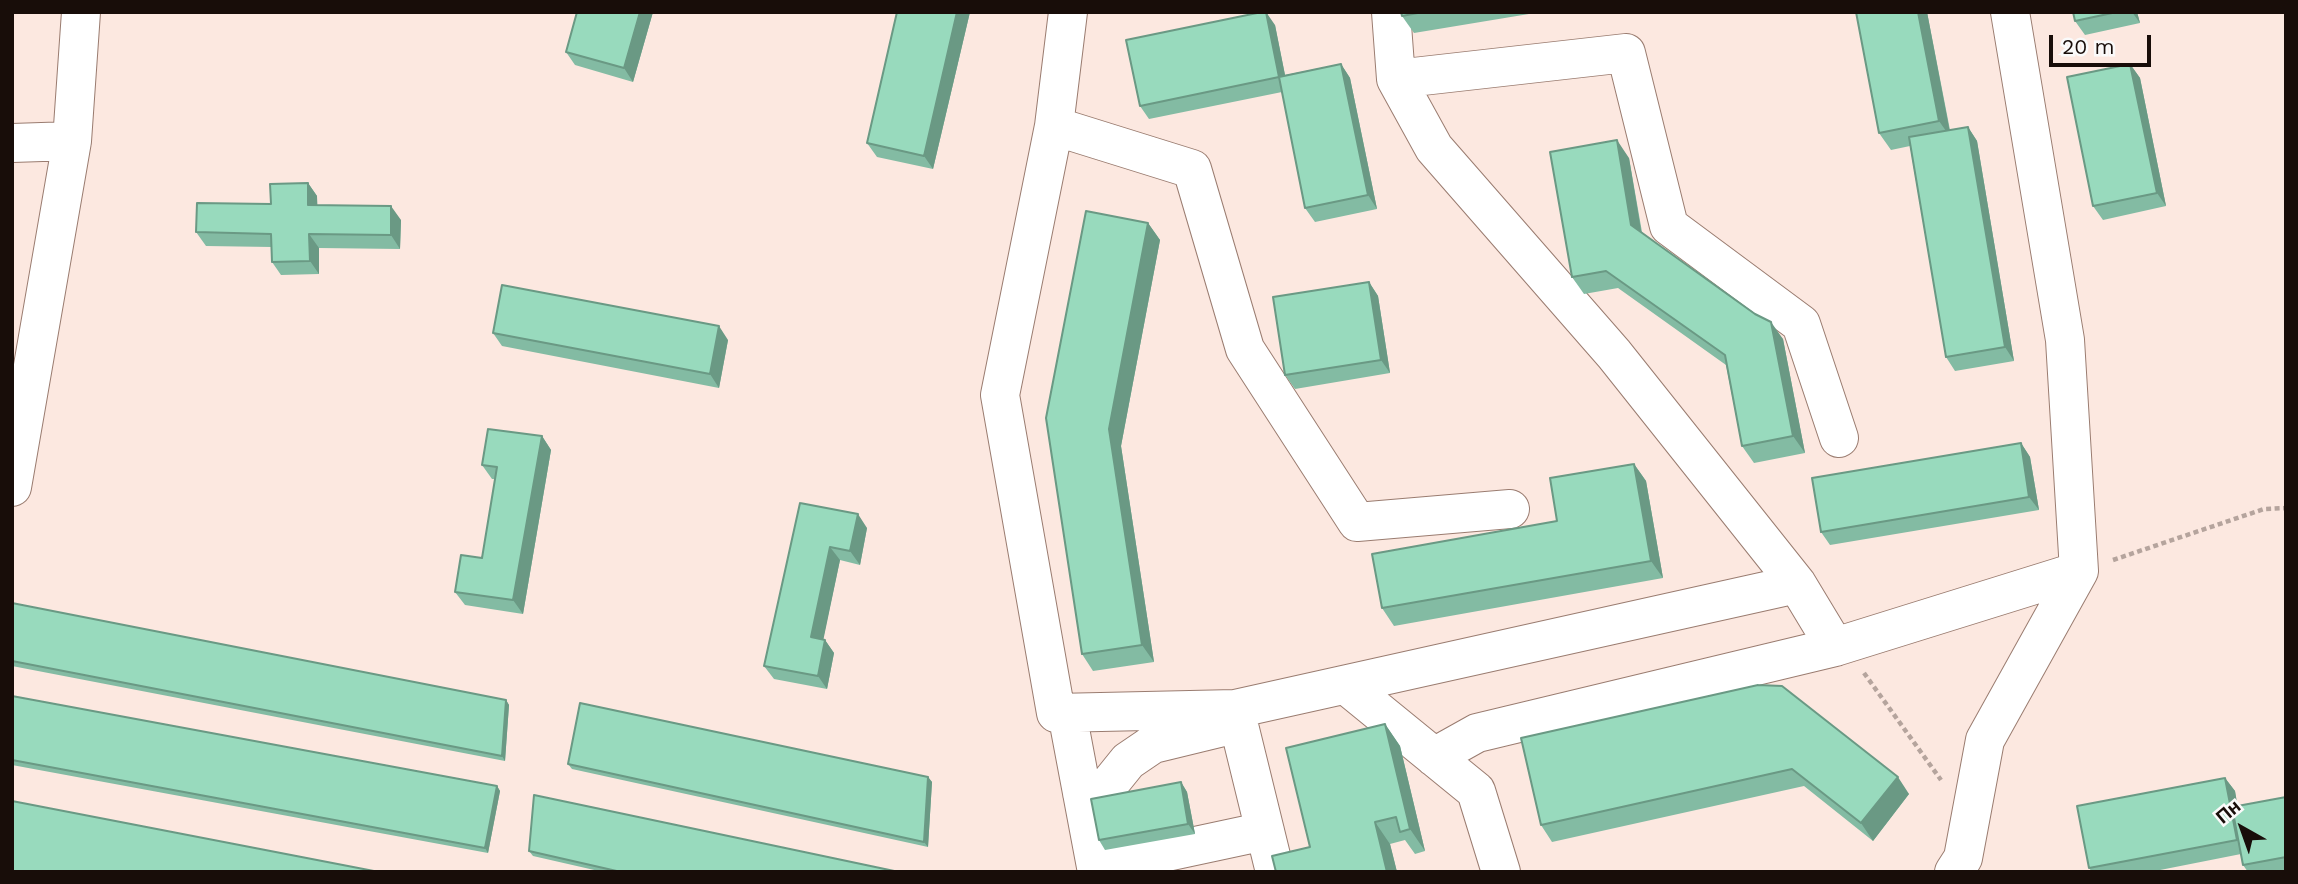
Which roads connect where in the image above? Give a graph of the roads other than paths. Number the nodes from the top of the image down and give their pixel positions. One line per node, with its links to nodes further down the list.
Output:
1 (81, 12): 7 (street)
2 (1068, 12): 6 (street)
3 (1391, 12): 5 (street)
4 (2010, 12): 12 (street)
5 (1396, 79): 9 (street); 13 (street)
6 (1054, 126): 11 (street); 16 (street)
7 (72, 141): 8 (street); 10 (street)
8 (12, 143)
9 (1839, 438)
10 (12, 487)
11 (1510, 509)
12 (2079, 571): 14 (street); 26 (street)
13 (1797, 584): 14 (street); 15 (street)
14 (1835, 647): 19 (street)
15 (1346, 685): 17 (street); 19 (street)
16 (1079, 713): 17 (street); 18 (street); 20 (street)
17 (1237, 716): 18 (street); 21 (street)
18 (1137, 754): 20 (street)
19 (1434, 757): 25 (street)
20 (1082, 793): 22 (street)
21 (1265, 831): 23 (street); 24 (street)
22 (1097, 872)
23 (1107, 872)
24 (1275, 872)
25 (1501, 872)
26 (1954, 872)

